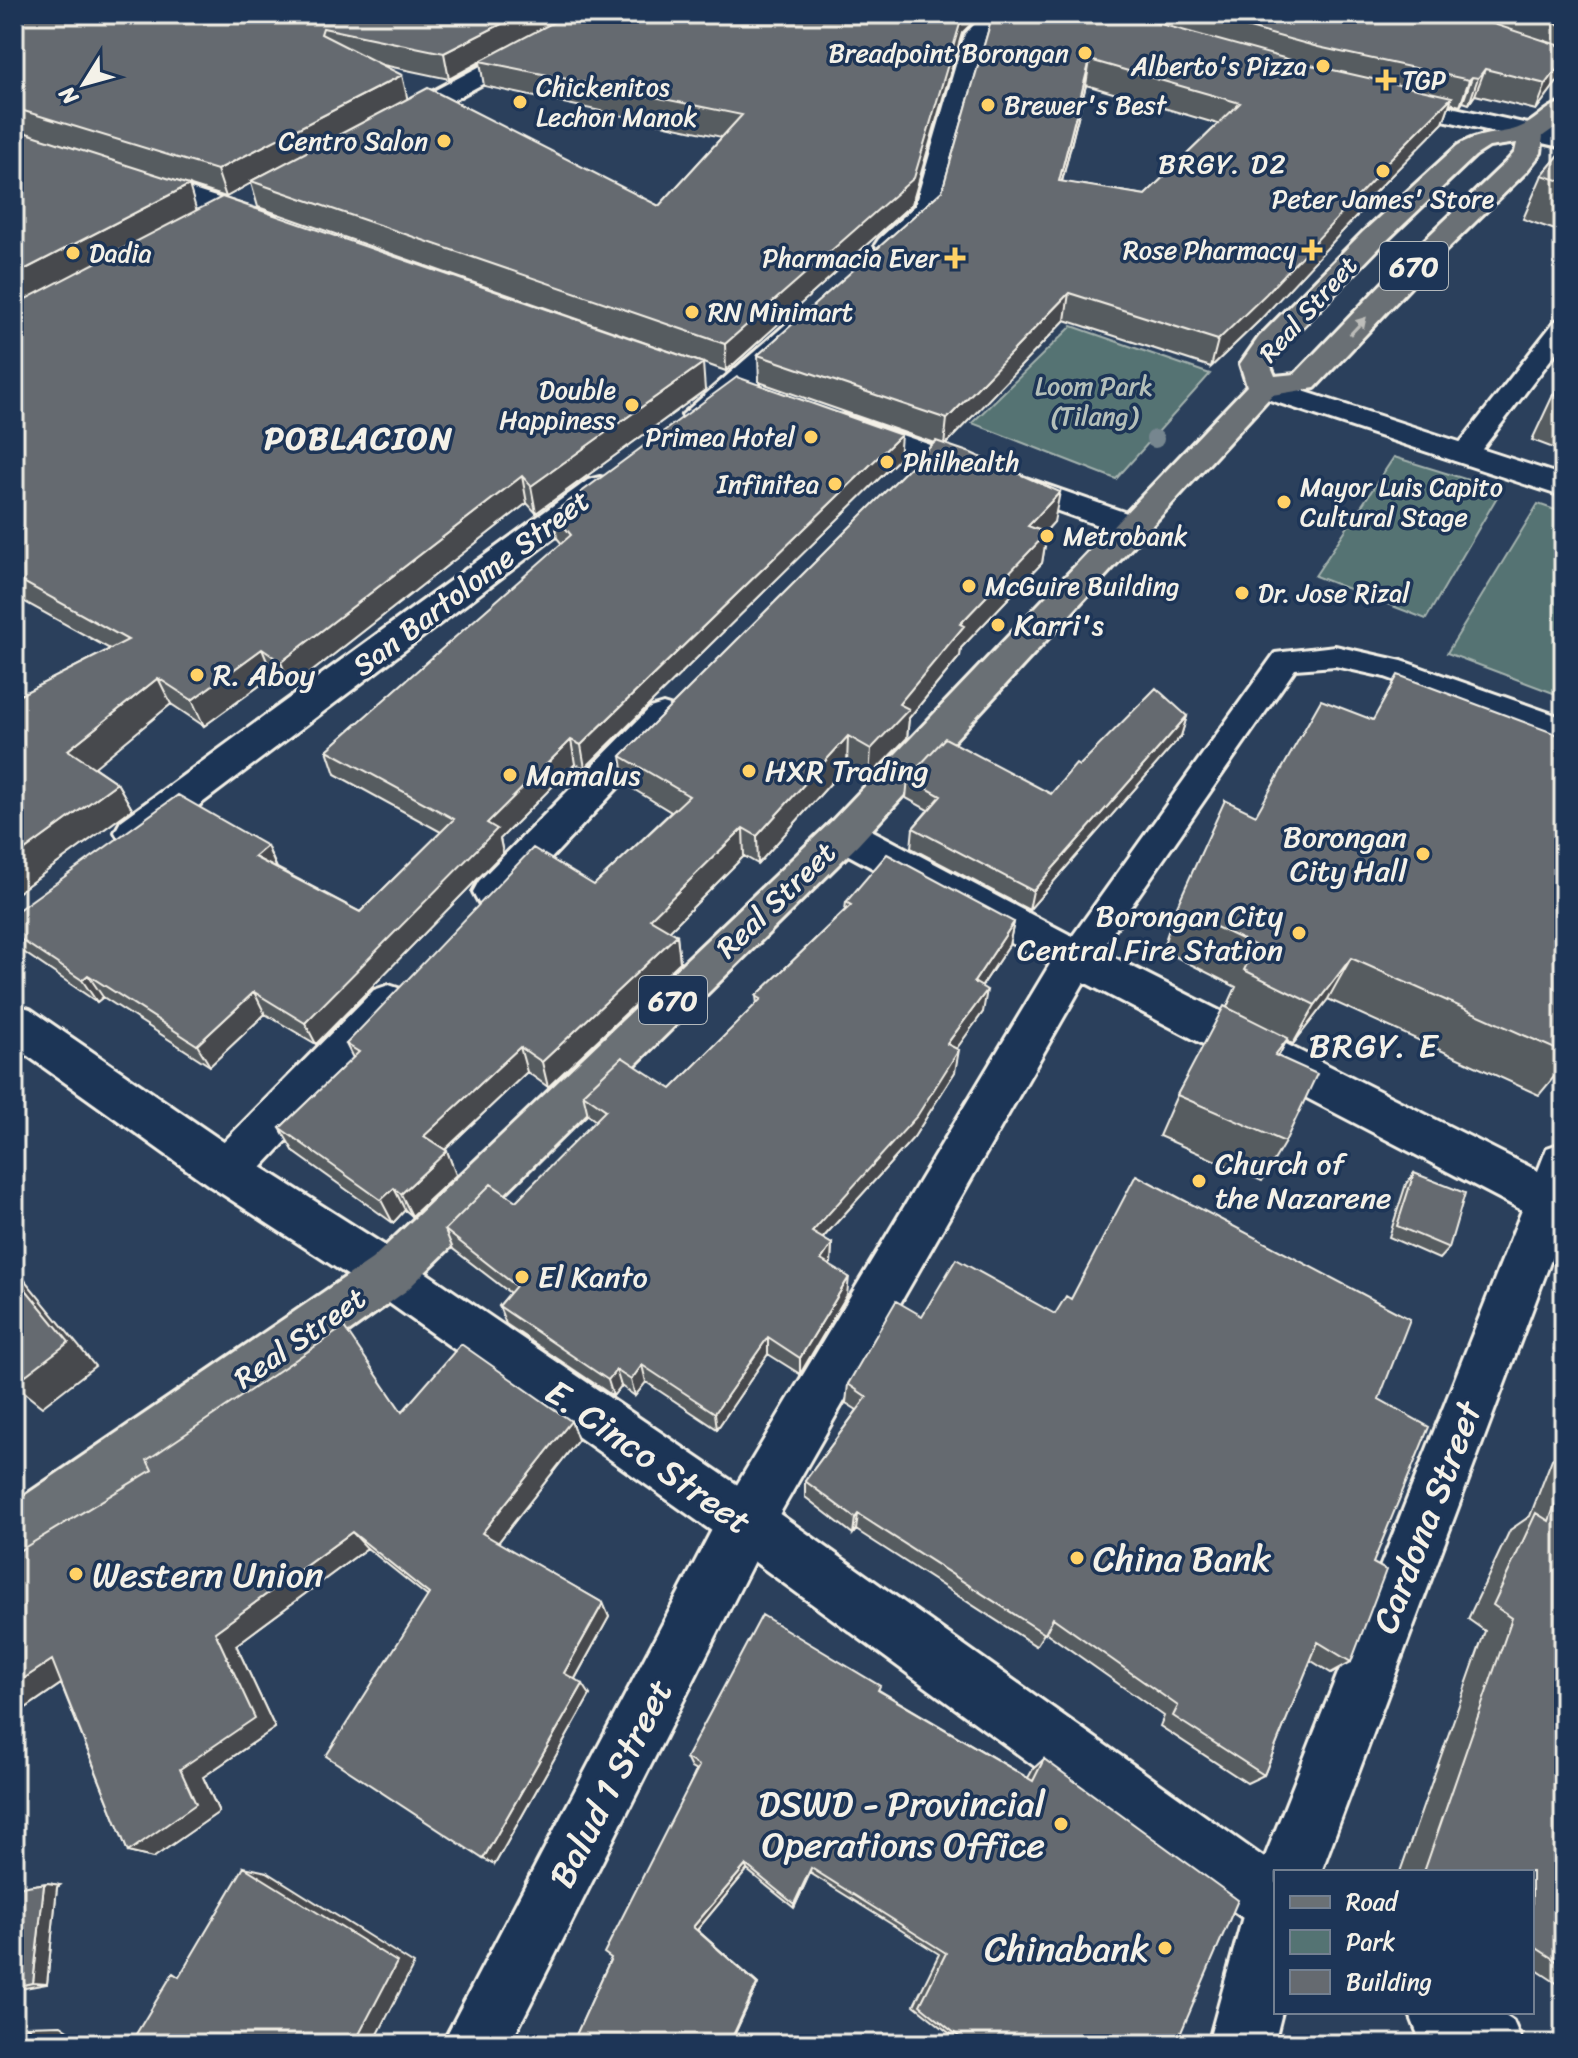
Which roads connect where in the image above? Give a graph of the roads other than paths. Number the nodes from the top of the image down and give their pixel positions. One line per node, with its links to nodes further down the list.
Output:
1 (595, 14): 6 (street)
2 (999, 14): 15 (street)
3 (1363, 94): 5 (street)
4 (1564, 109): 5 (main road, Real Street / 670)
5 (1531, 133): 7 (street); 13 (main road, Real Street / 670); 14 (main road, Real Street / 670)
6 (370, 134)
7 (1564, 140)
8 (114, 172): 10 (street)
9 (257, 195): 10 (street)
10 (229, 210): 11 (street); 12 (street)
11 (202, 224)
12 (288, 230)
13 (1373, 238): 14 (main road); 18 (main road, Real Street / 670)
14 (1425, 255): 18 (main road, Real Street / 670, one-way to 14)
15 (871, 262)
16 (826, 303): 20 (street)
17 (1564, 326): 22 (lane)
18 (1263, 387): 22 (street); 26 (main road, Real Street / 670)
19 (809, 412): 21 (street)
20 (673, 433)
21 (928, 453): 24 (street); 26 (street)
22 (1464, 455): 25 (street)
23 (623, 471): 30 (street, San Bartolome Street)
24 (895, 486)
25 (1564, 487)
26 (1132, 526): 29 (main road, Real Street / 670)
27 (687, 694): 31 (street)
28 (1564, 730): 32 (lane)
29 (844, 834): 32 (street); 37 (main road, Real Street / 670)
30 (103, 855)
31 (468, 920)
32 (1076, 958): 36 (street); 38 (street, Balud 1 Street)
33 (413, 977): 35 (street)
34 (14, 1022): 35 (street, E. Cinco Street)
35 (227, 1171): 37 (street, E. Cinco Street)
36 (1556, 1182): 40 (street, Cardona Street)
37 (389, 1275): 38 (street, E. Cinco Street); 39 (main road, Real Street / 670)
38 (745, 1522): 41 (street, E. Cinco Street); 44 (street, Balud 1 Street)
39 (14, 1533)
40 (1291, 1870)
41 (1274, 1905)
42 (1274, 1914): 45 (street)
43 (1444, 2014): 46 (street)
44 (475, 2044)
45 (1241, 2044)
46 (1490, 2044)

